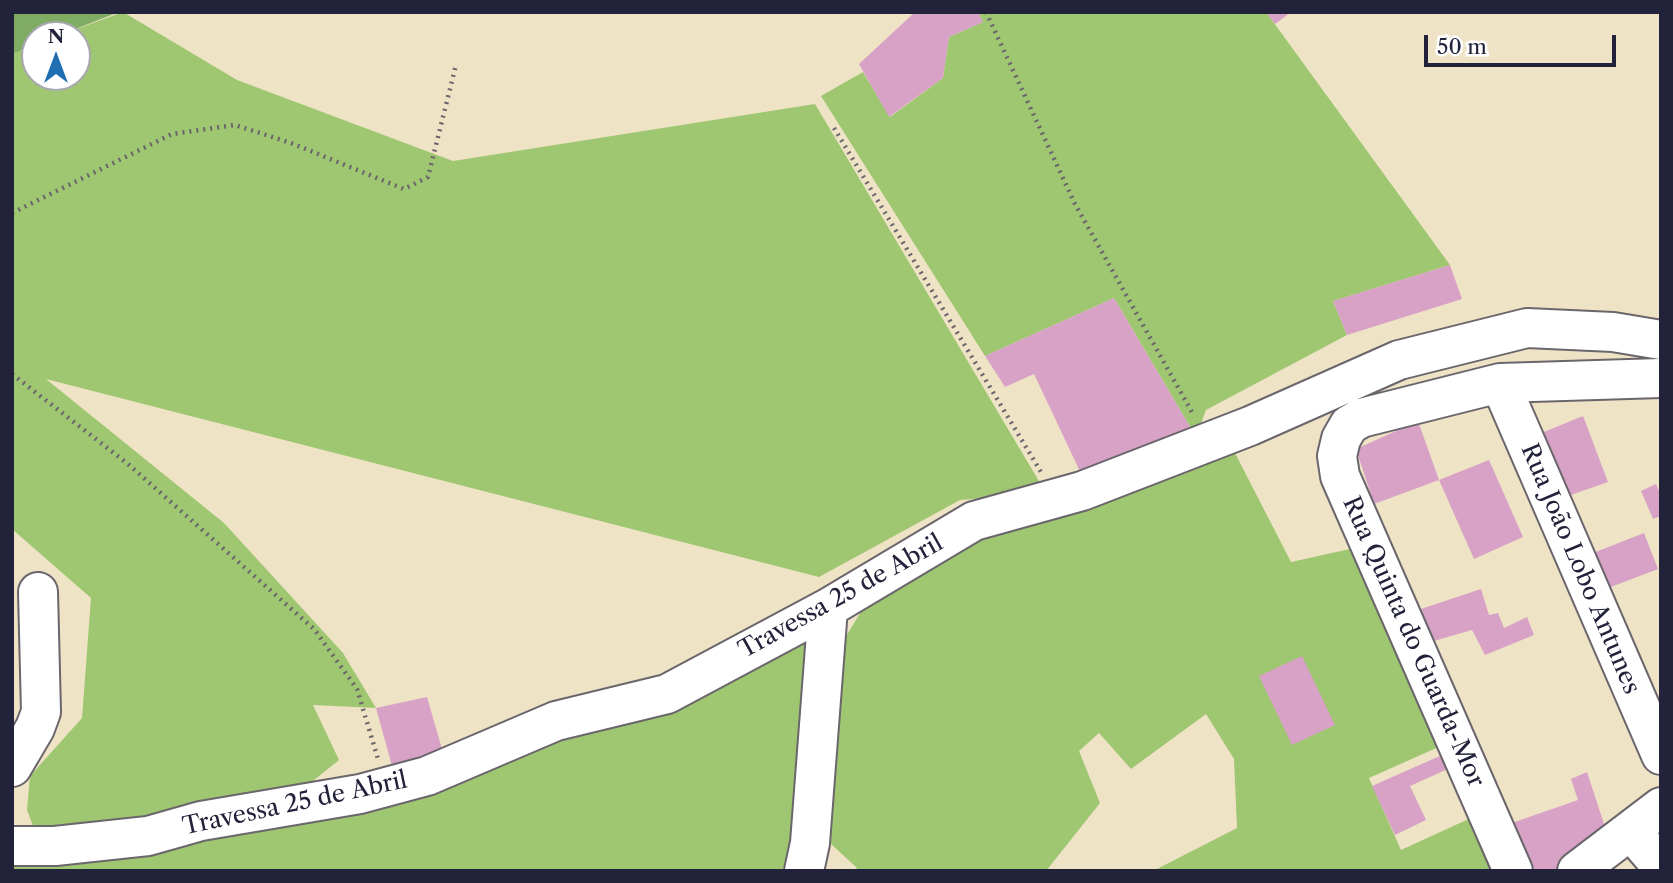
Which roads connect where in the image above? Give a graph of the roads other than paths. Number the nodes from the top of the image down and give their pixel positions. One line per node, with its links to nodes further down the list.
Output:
1 (1661, 341): 5 (street, Travessa 25 de Abril)
2 (1661, 378): 3 (street)
3 (1500, 383): 6 (street, Rua João Lobo Antunes); 13 (street, Rua Quinta do Guarda-Mor)
4 (38, 592): 7 (street)
5 (828, 608): 10 (street, Travessa 25 de Abril); 12 (street)
6 (1661, 755)
7 (12, 767)
8 (1661, 807): 9 (street)
9 (1631, 831): 11 (street); 14 (street)
10 (12, 846)
11 (1661, 866)
12 (804, 871)
13 (1513, 871)
14 (1577, 871)

